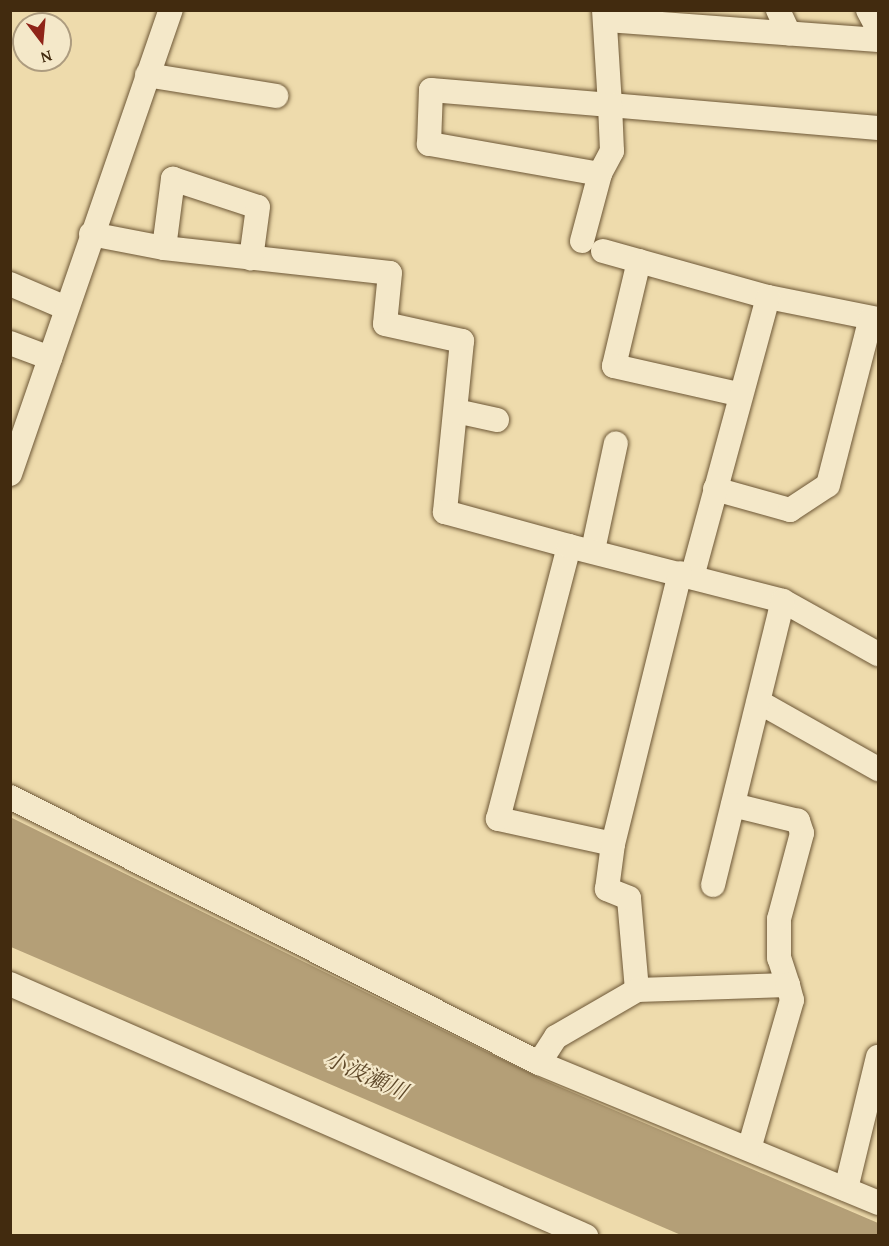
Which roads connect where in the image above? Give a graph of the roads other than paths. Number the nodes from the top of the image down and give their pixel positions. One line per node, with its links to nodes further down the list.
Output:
1 (171, 10): 8 (street)
2 (778, 10): 6 (street)
3 (868, 10): 5 (street)
4 (606, 15): 6 (street); 10 (street)
5 (879, 29)
6 (789, 34): 7 (street)
7 (879, 40)
8 (147, 75): 9 (street); 13 (street)
9 (276, 96)
10 (610, 105): 11 (street); 12 (street); 12 (street)
11 (879, 128)
12 (600, 174): 16 (street)
13 (91, 234): 14 (street); 19 (street)
14 (164, 248): 15 (street); 15 (street)
15 (251, 259): 24 (street)
16 (639, 261): 18 (street); 23 (street)
17 (10, 284): 19 (street)
18 (768, 297): 20 (street); 23 (street)
19 (66, 308): 22 (street)
20 (875, 319): 29 (street)
21 (10, 343): 22 (street)
22 (50, 358): 26 (street)
23 (738, 394): 29 (street)
24 (456, 411): 25 (street); 30 (street)
25 (497, 420)
26 (17, 434): 28 (street)
27 (616, 443): 31 (street)
28 (10, 474)
29 (715, 489): 32 (street)
30 (569, 546): 31 (street); 39 (street)
31 (593, 550): 32 (street)
32 (686, 575): 33 (street); 39 (street)
33 (783, 601): 34 (street); 35 (street)
34 (879, 654)
35 (759, 702): 36 (street); 38 (street)
36 (879, 769)
37 (10, 797): 45 (street)
38 (733, 805): 40 (street); 42 (street)
39 (613, 844): 43 (street)
40 (713, 885)
41 (10, 984): 49 (street)
42 (788, 985): 43 (street); 46 (street)
43 (637, 990): 45 (street)
44 (879, 1056): 47 (street)
45 (539, 1063): 46 (street)
46 (749, 1149): 47 (street)
47 (846, 1189): 48 (street)
48 (879, 1203)
49 (586, 1236)

